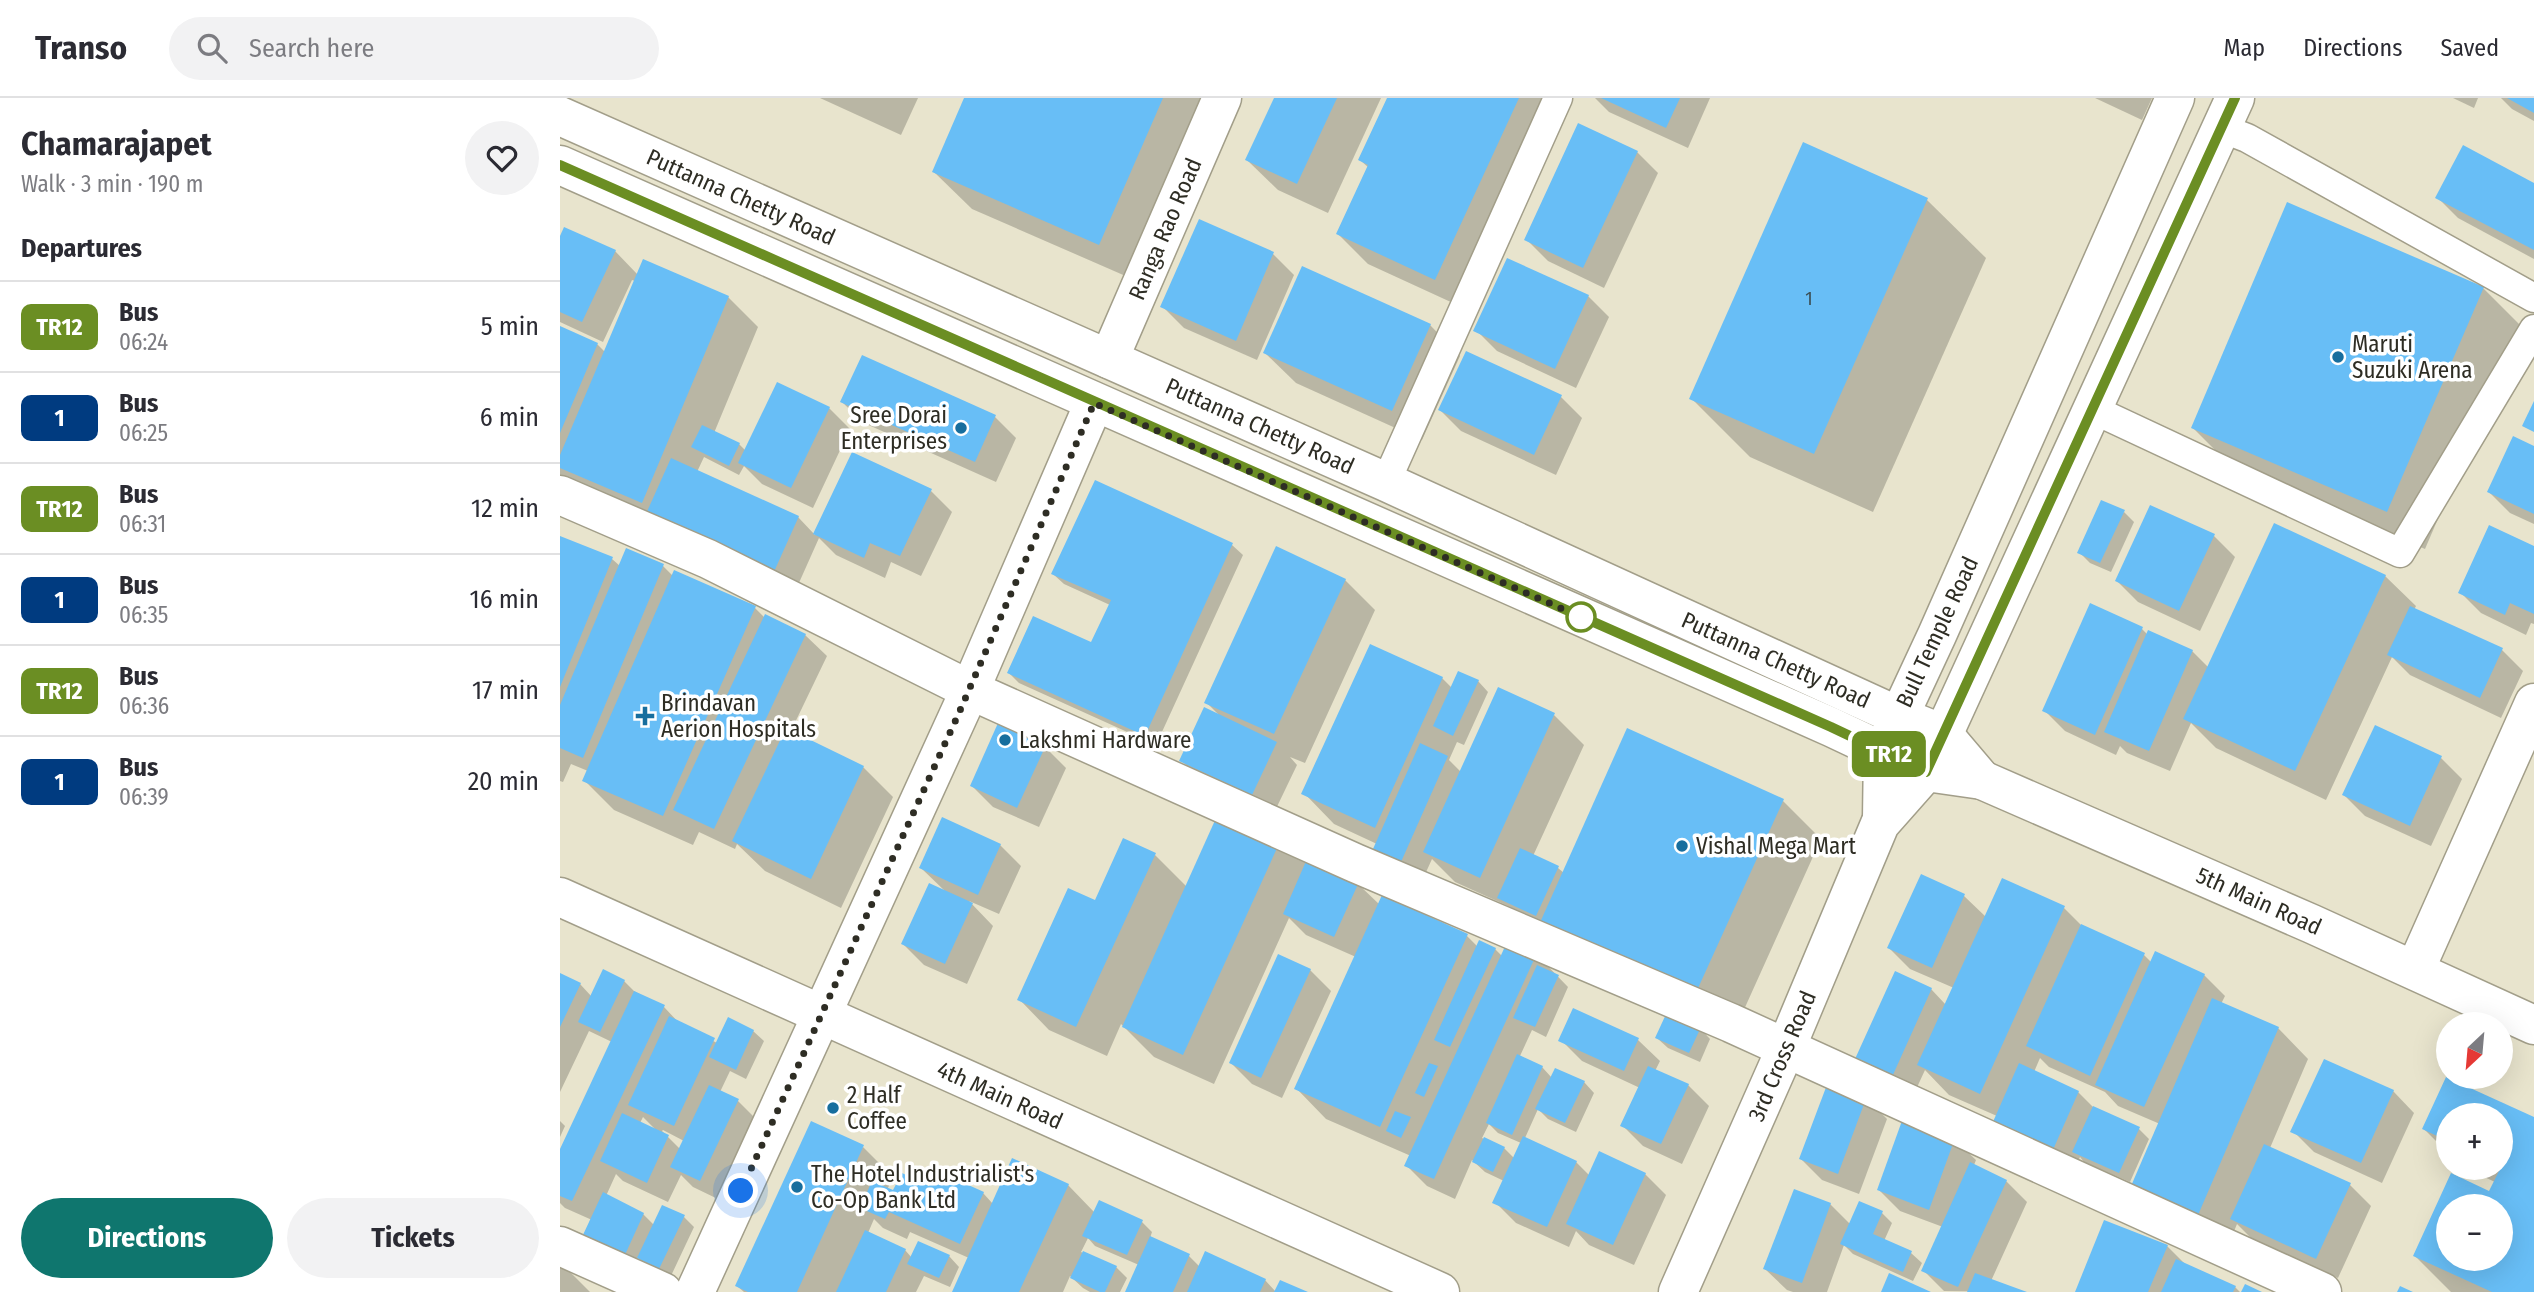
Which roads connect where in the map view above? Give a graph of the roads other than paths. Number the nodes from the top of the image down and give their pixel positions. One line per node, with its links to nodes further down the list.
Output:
1 (1222, 98): 9 (main road, Ranga Rao Road)
2 (1558, 98): 12 (lane)
3 (2175, 98): 16 (main road, Bull Temple Road)
4 (2228, 113): 7 (lane); 11 (main road)
5 (560, 116): 9 (main road, Puttanna Chetty Road)
6 (560, 165): 10 (main road, Puttanna Chetty Road)
7 (2534, 298)
8 (2534, 329): 11 (lane)
9 (1109, 359): 12 (main road, Puttanna Chetty Road)
10 (1094, 403): 14 (main road); 18 (main road, Puttanna Chetty Road)
11 (2092, 409): 17 (main road)
12 (1386, 482): 16 (main road, Puttanna Chetty Road)
13 (560, 495): 14 (main road)
14 (970, 690): 24 (main road); 26 (main road)
15 (2534, 703): 23 (main road)
16 (1898, 716): 17 (main road, Puttanna Chetty Road); 18 (main road, Bull Temple Road)
17 (1943, 734): 19 (main road); 20 (main road, Puttanna Chetty Road)
18 (1883, 751): 19 (main road, Puttanna Chetty Road); 21 (main road, Bull Temple Road)
19 (1926, 772): 20 (main road, Puttanna Chetty Road); 21 (main road)
20 (1982, 780): 23 (main road, 5th Main Road)
21 (1882, 819): 26 (main road, 3rd Cross Road)
22 (560, 897): 24 (main road, 4th Main Road)
23 (2415, 970): 25 (main road, 5th Main Road)
24 (822, 1015): 29 (main road); 30 (main road, 4th Main Road)
25 (2534, 1025)
26 (1786, 1048): 31 (main road, 3rd Cross Road); 32 (main road)
27 (560, 1246): 28 (main road)
28 (663, 1292)
29 (695, 1292)
30 (1440, 1292)
31 (1678, 1292)
32 (2322, 1292)

